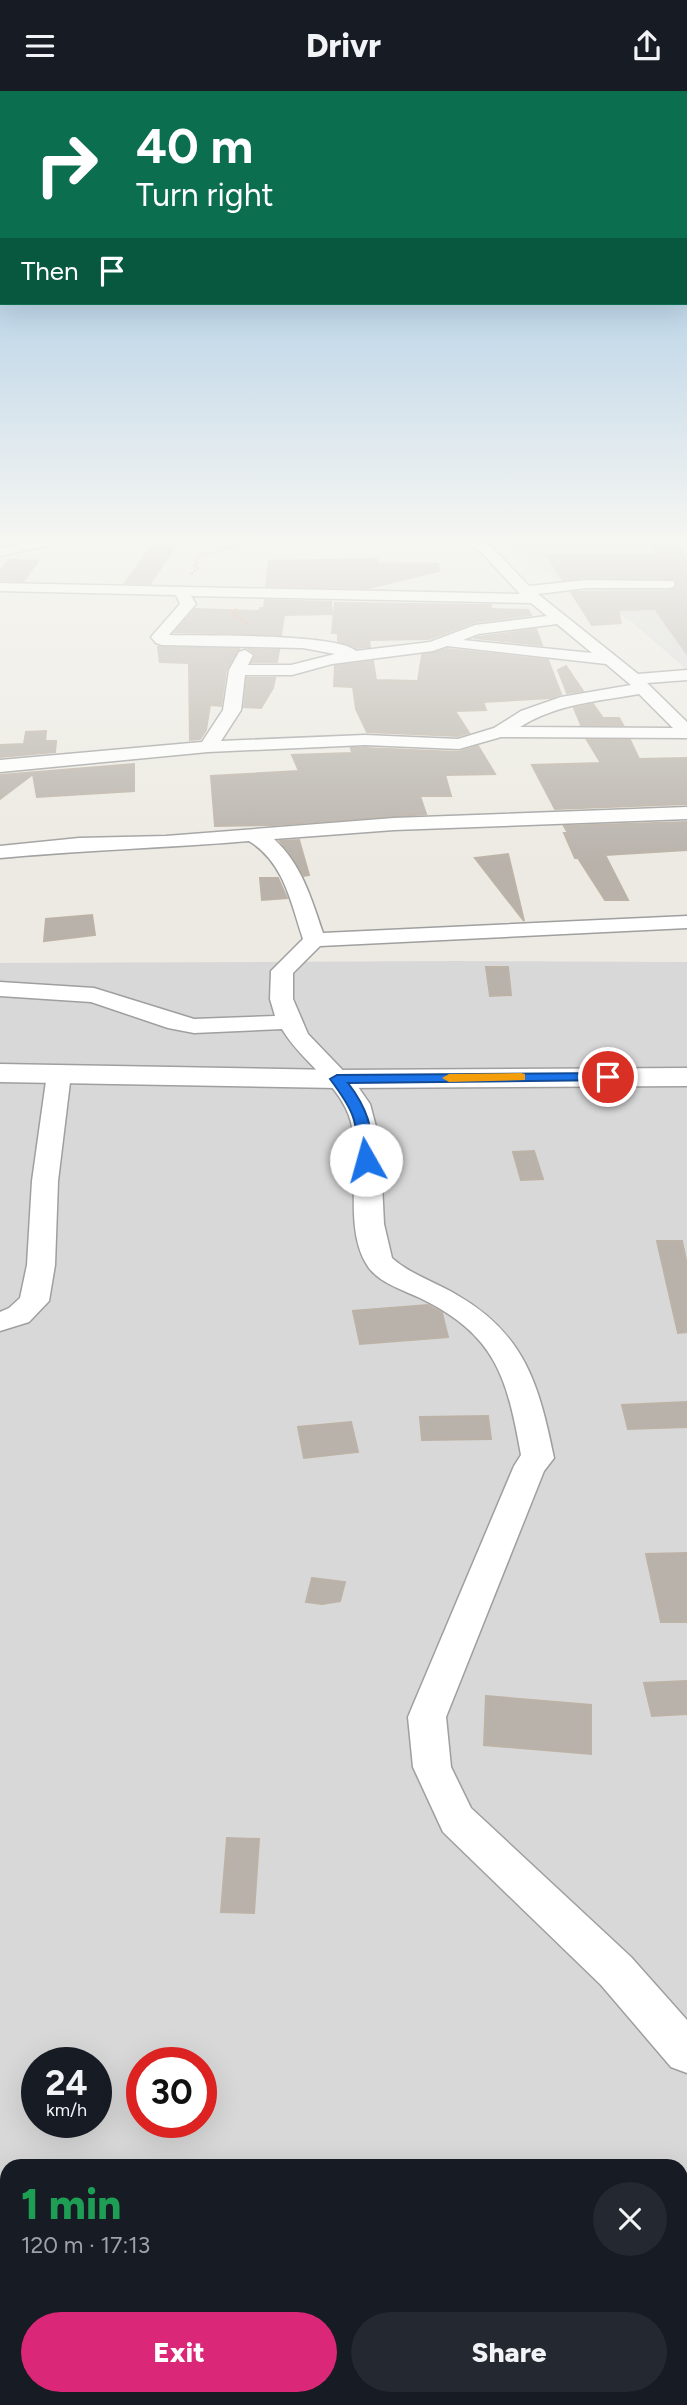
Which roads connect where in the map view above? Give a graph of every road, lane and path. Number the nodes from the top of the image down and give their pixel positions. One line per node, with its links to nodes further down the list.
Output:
1 (255, 648): 8 (street)
2 (334, 648): 6 (street)
3 (410, 648): 6 (street)
4 (493, 648): 7 (street)
5 (597, 648): 7 (street)
6 (361, 655): 8 (street)
7 (611, 660): 10 (street)
8 (237, 670): 13 (street)
9 (687, 675): 10 (street)
10 (639, 683): 11 (street); 12 (street)
11 (500, 732): 12 (street); 13 (street)
12 (687, 732)
13 (208, 747): 14 (street)
14 (0, 766)
15 (687, 813): 16 (street)
16 (252, 835): 17 (street); 19 (street)
17 (0, 852)
18 (687, 922): 19 (street)
19 (314, 940): 21 (street)
20 (0, 989): 21 (street)
21 (289, 1022): 25 (street)
22 (0, 1073): 23 (street)
23 (59, 1074): 25 (street); 26 (street)
24 (687, 1077): 25 (street)
25 (337, 1079): 27 (street)
26 (0, 1322)
27 (687, 2052)

